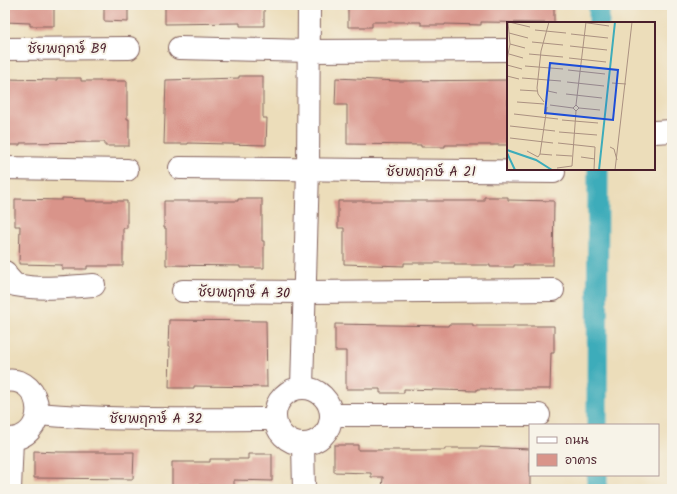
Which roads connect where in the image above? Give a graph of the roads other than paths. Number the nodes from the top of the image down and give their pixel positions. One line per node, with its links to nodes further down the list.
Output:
1 (309, 5): 6 (street)
2 (5, 48): 3 (street, ชัยพฤกษ์ B9)
3 (129, 48)
4 (179, 48): 6 (street)
5 (507, 50): 6 (street)
6 (309, 51): 12 (street)
7 (672, 131): 8 (street)
8 (655, 132)
9 (5, 168): 11 (street)
10 (180, 168): 12 (street, ชัยพฤกษ์ A 21)
11 (127, 170)
12 (308, 170): 13 (street, ชัยพฤกษ์ A 21); 18 (street)
13 (554, 172)
14 (5, 272): 15 (street)
15 (94, 285)
16 (553, 290): 18 (street, ชัยพฤกษ์ A 30)
17 (183, 291): 18 (street, ชัยพฤกษ์ A 30)
18 (304, 292): 20 (street)
19 (5, 381): 21 (street)
20 (302, 387): 22 (street); 24 (street)
21 (38, 414): 24 (street, ชัยพฤกษ์ A 32); 25 (street)
22 (332, 415): 23 (street); 26 (street)
23 (539, 415)
24 (274, 419): 26 (street)
25 (8, 439): 27 (street)
26 (303, 444): 28 (street)
27 (10, 489)
28 (304, 489)

